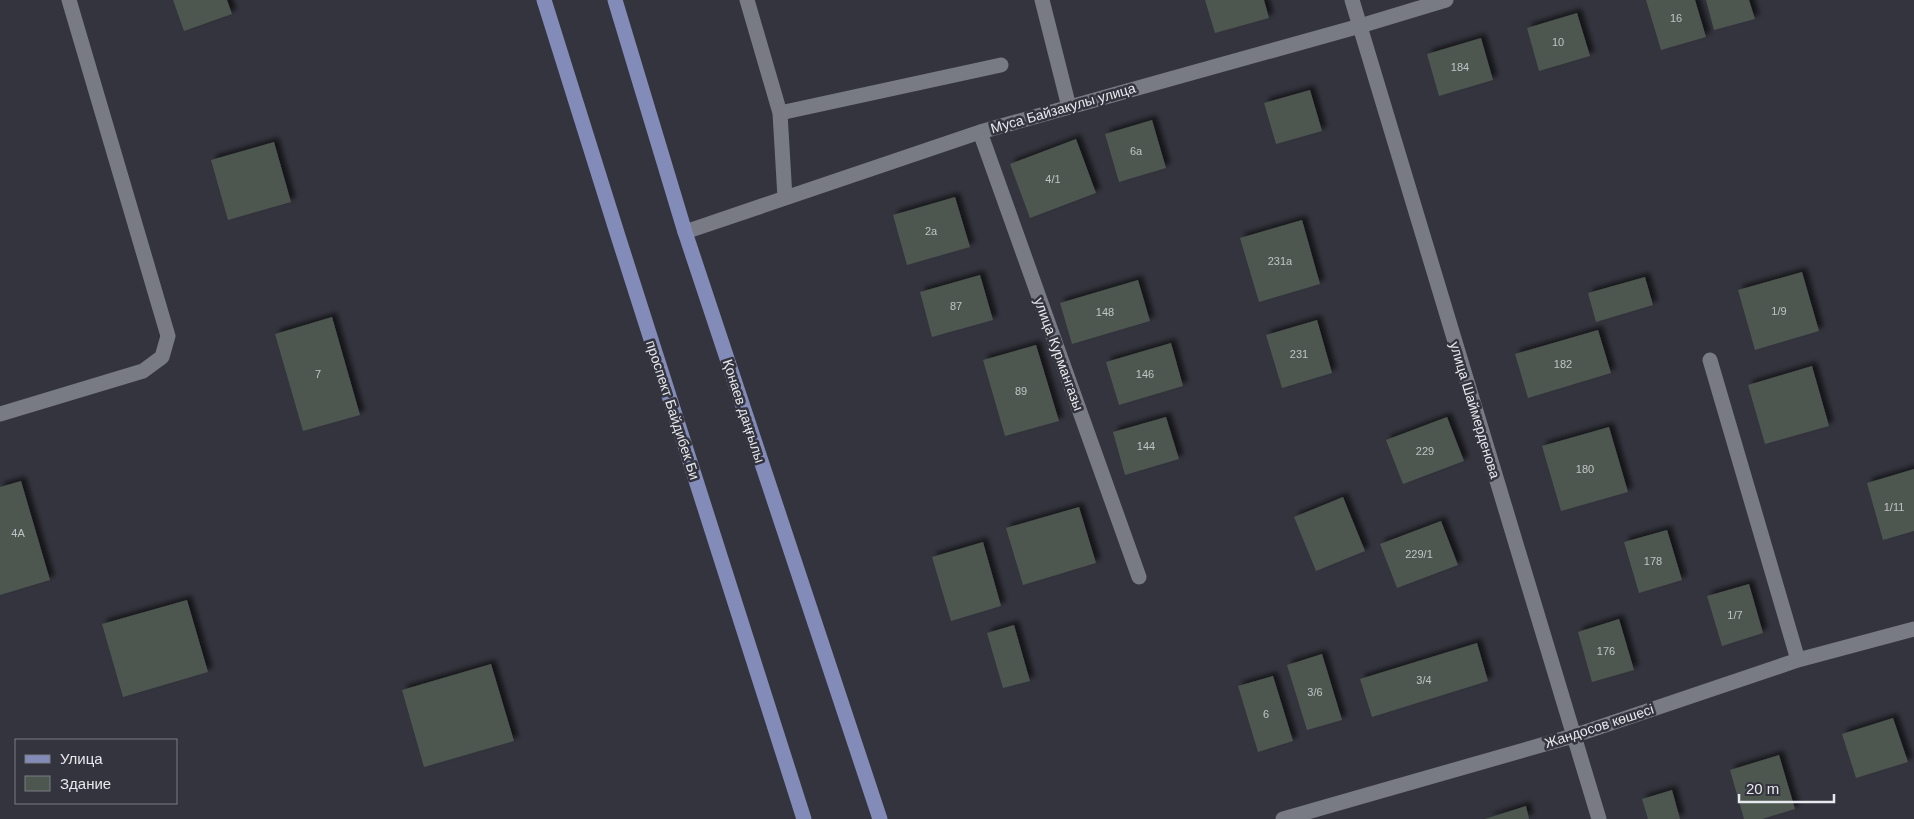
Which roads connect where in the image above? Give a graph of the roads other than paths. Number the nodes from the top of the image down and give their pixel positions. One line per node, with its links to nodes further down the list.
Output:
1 (69, 0): 16 (street)
2 (544, 0): 21 (main road, проспект Байдибек Би)
3 (615, 0): 14 (main road, Қонаев даңғылы)
4 (747, 0): 11 (street)
5 (1042, 0): 10 (street)
6 (1352, 0): 8 (street, улица Шаймерденова)
7 (1446, 0): 8 (street, Муса Байзакулы улица)
8 (1360, 26): 10 (street, Муса Байзакулы улица); 20 (street, улица Шаймерденова)
9 (1001, 65): 11 (street)
10 (1069, 107): 12 (street, Муса Байзакулы улица)
11 (780, 113): 13 (street)
12 (980, 132): 13 (street, Муса Байзакулы улица); 17 (street, улица Курмангазы)
13 (785, 198): 14 (street, Муса Байзакулы улица)
14 (685, 232): 22 (main road, Қонаев даңғылы)
15 (1710, 360): 19 (street)
16 (0, 414)
17 (1139, 577)
18 (1914, 629): 19 (street, Жандосов көшесі)
19 (1798, 660): 20 (street, Жандосов көшесі)
20 (1573, 736): 23 (street, Жандосов көшесі); 24 (street, улица Шаймерденова)
21 (804, 819)
22 (880, 819)
23 (1283, 819)
24 (1599, 819)

